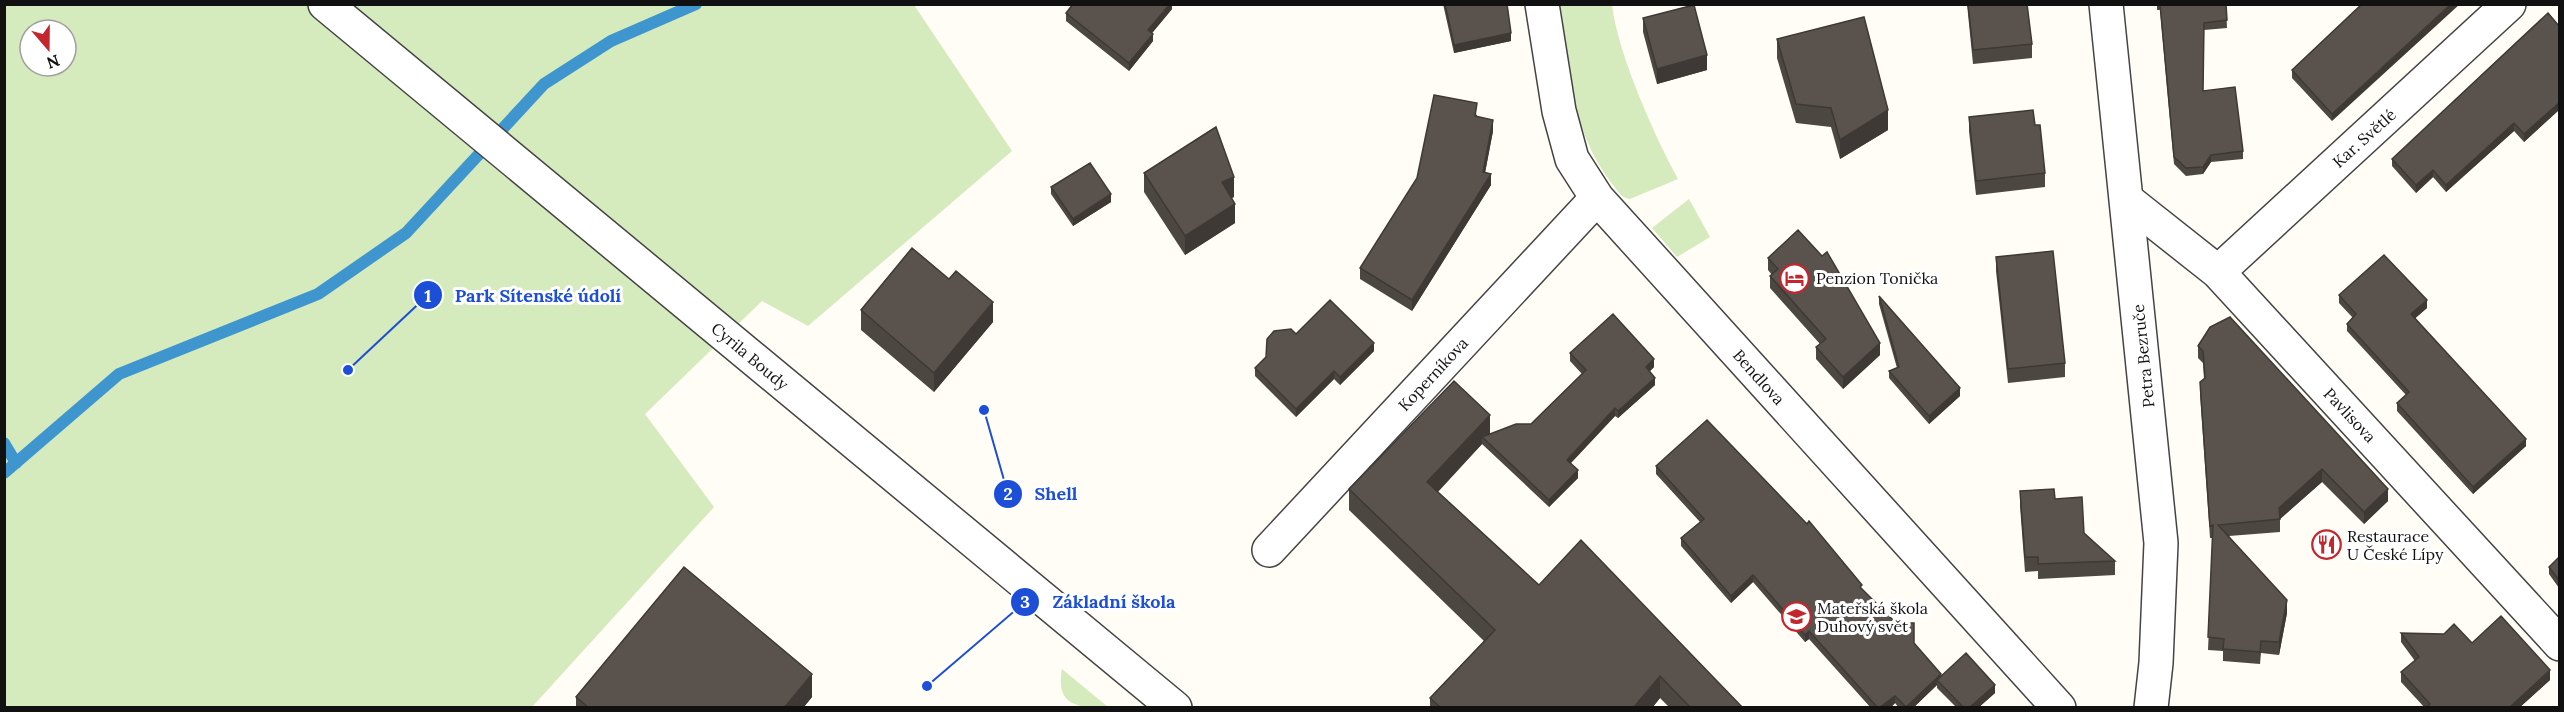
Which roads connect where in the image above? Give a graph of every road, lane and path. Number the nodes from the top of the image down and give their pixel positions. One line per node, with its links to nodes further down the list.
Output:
1 (325, 4): 10 (street, Cyrila Boudy)
2 (1542, 4): 5 (street, Bendlova)
3 (2106, 4): 6 (street, Petra Bezruče)
4 (2509, 4): 7 (street, Kar. Světlé)
5 (1597, 198): 8 (street, Koperníkova); 11 (street, Bendlova)
6 (2127, 200): 7 (street, Pavlisova); 12 (street, Petra Bezruče)
7 (2218, 272): 9 (street, Pavlisova)
8 (1269, 550)
9 (2559, 644)
10 (1175, 708)
11 (2059, 708)
12 (2151, 708)

